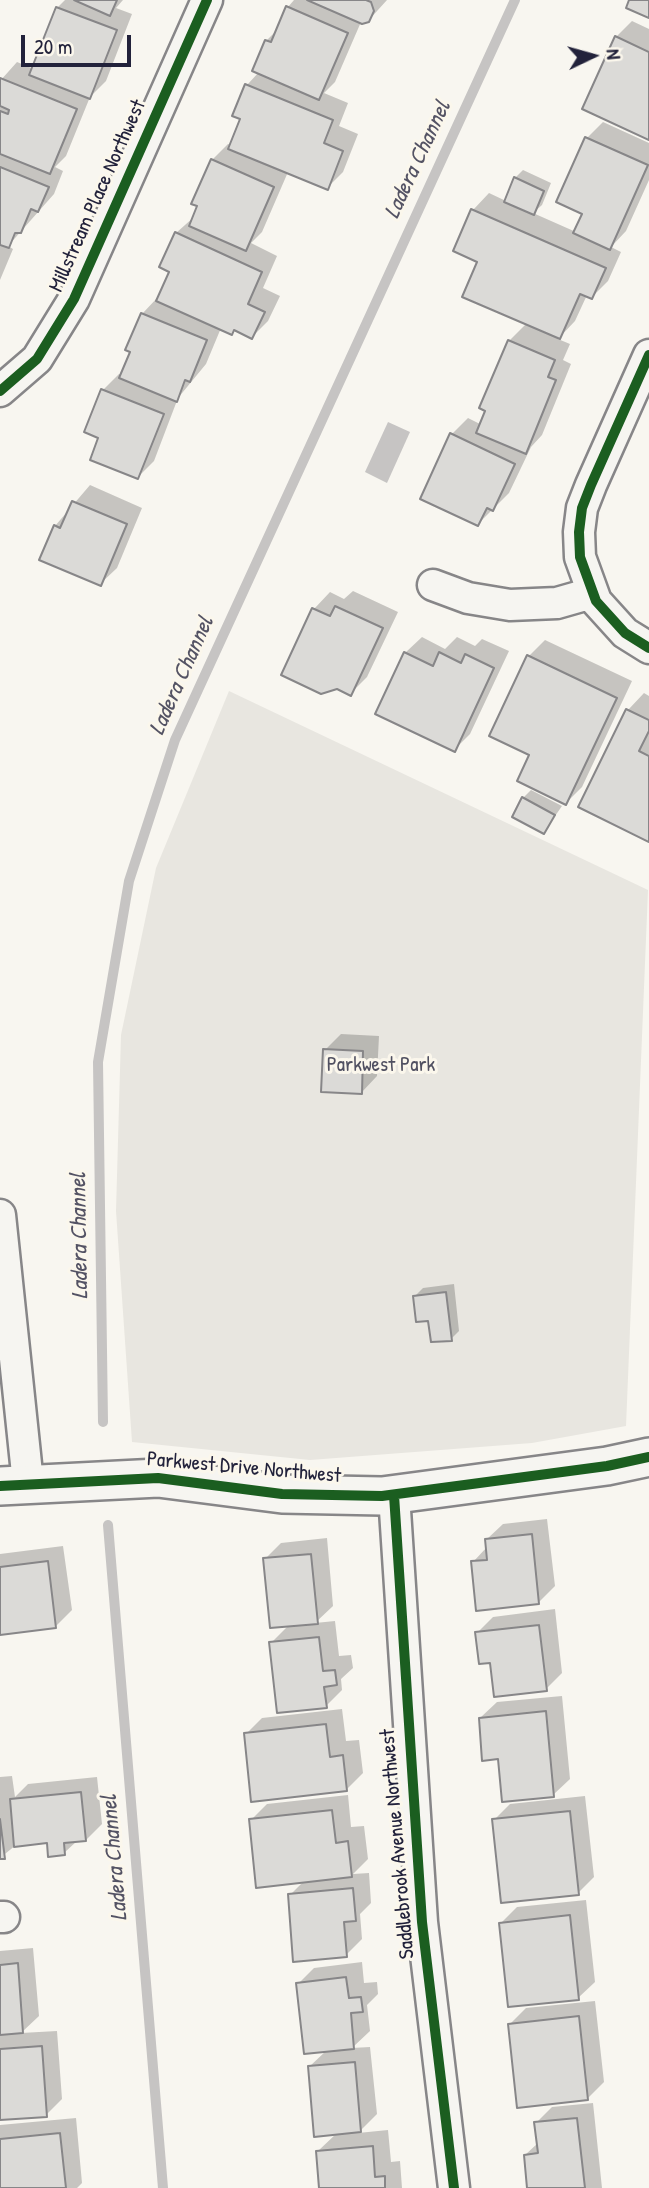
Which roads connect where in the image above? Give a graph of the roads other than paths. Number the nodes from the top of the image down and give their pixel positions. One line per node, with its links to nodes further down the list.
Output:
1 (207, 0): 3 (street, Millstream Place Northwest)
2 (649, 355): 5 (street)
3 (0, 391)
4 (433, 585): 5 (street)
5 (590, 587): 6 (street)
6 (649, 648)
7 (0, 1215): 9 (street)
8 (649, 1457): 10 (street, Parkwest Drive Northwest)
9 (14, 1484): 10 (street, Parkwest Drive Northwest)
10 (394, 1495): 11 (street, Saddlebrook Avenue Northwest)
11 (454, 2188)

